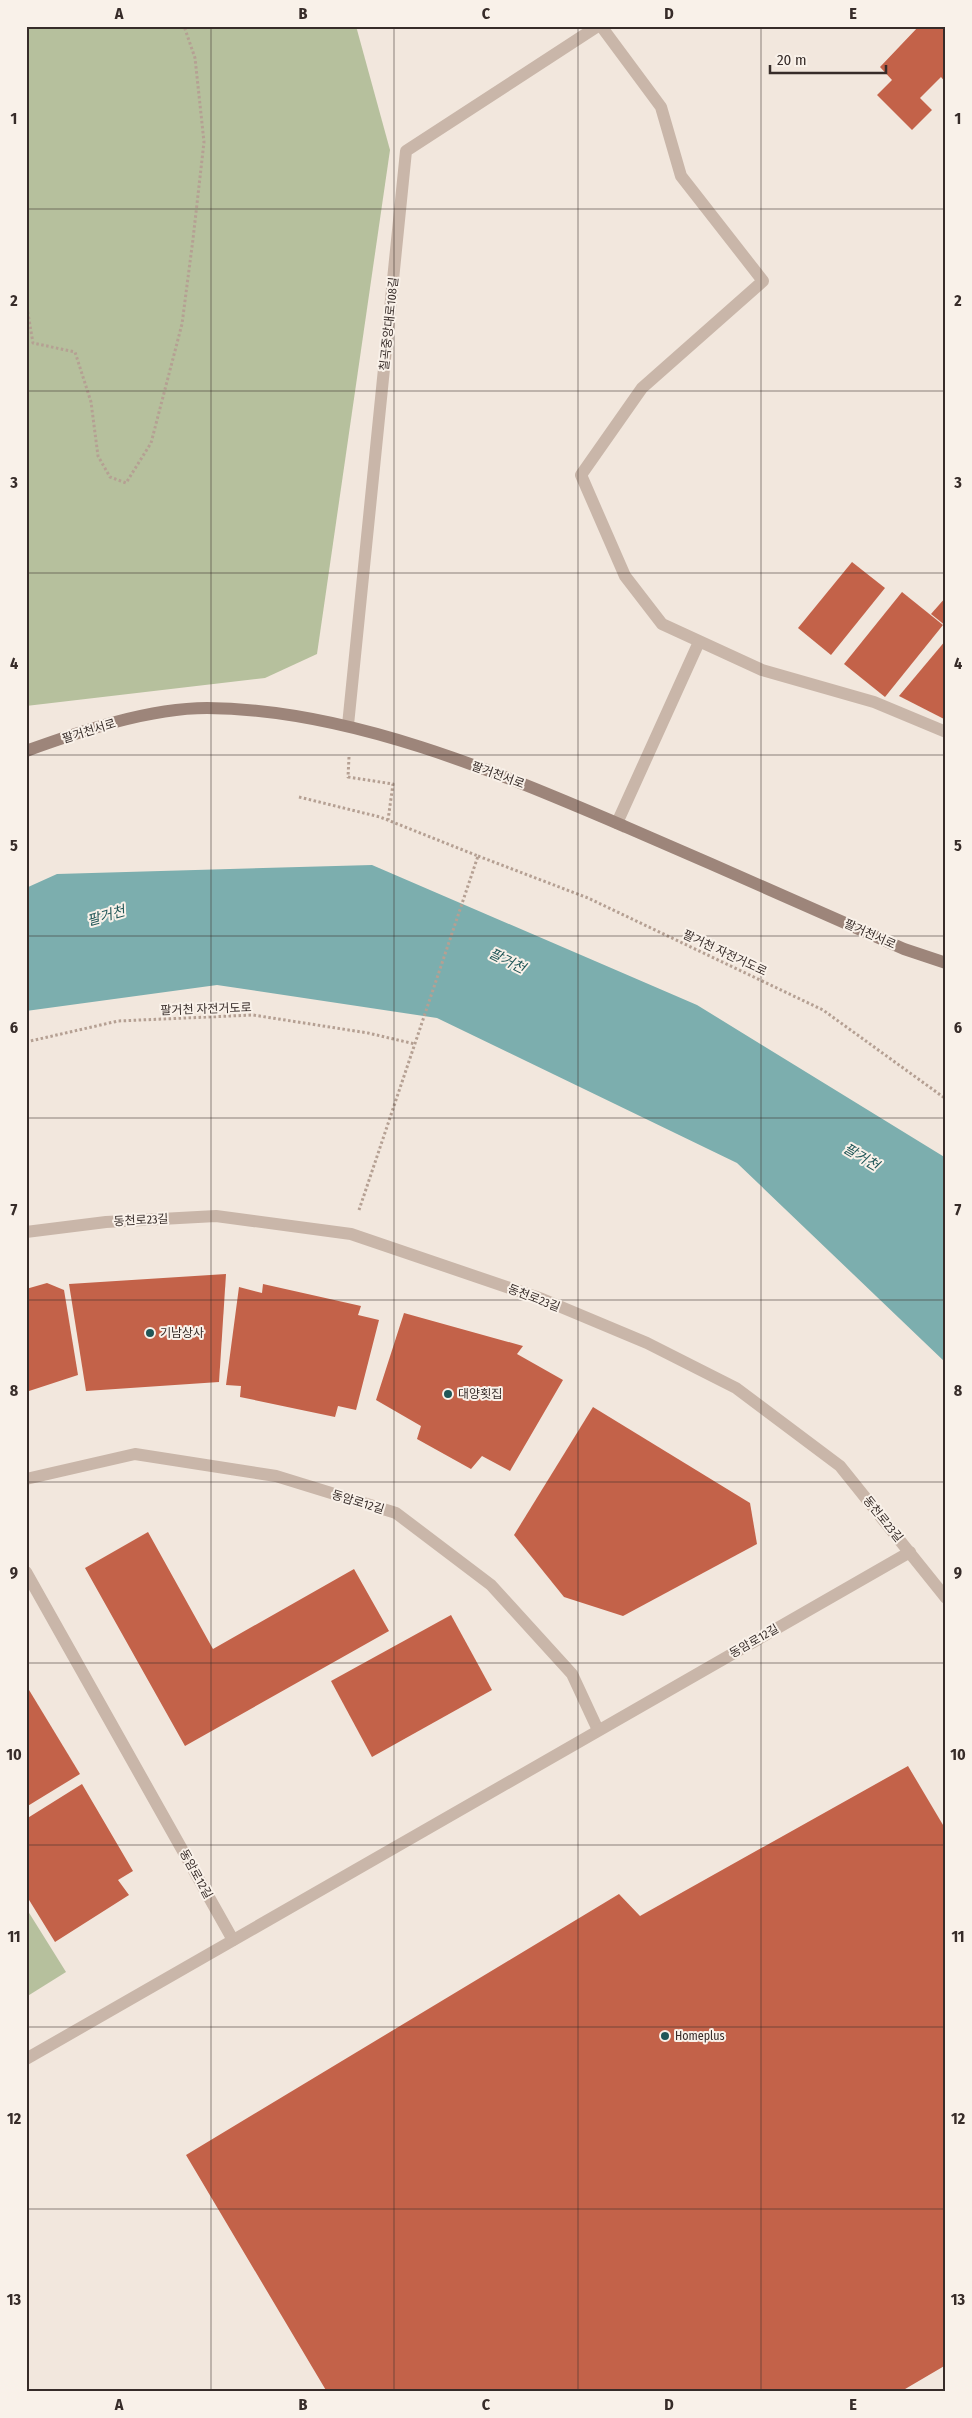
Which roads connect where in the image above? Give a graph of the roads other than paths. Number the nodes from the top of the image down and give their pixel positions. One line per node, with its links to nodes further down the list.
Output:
1 (600, 26): 2 (street); 3 (street, 칠곡중앙대로108길)
2 (698, 642): 4 (street); 6 (street)
3 (348, 725): 5 (main road, 팔거천서로); 6 (main road, 팔거천서로)
4 (946, 732)
5 (26, 751)
6 (617, 823): 7 (main road, 팔거천서로)
7 (946, 963)
8 (26, 1232): 10 (street, 동천로23길)
9 (26, 1479): 13 (street, 동암로12길)
10 (910, 1552): 12 (street, 동천로23길); 13 (street, 동암로12길)
11 (26, 1572): 14 (street, 동암로12길)
12 (946, 1598)
13 (598, 1730): 14 (street, 동암로12길)
14 (233, 1940): 15 (street, 동암로12길)
15 (26, 2059)

